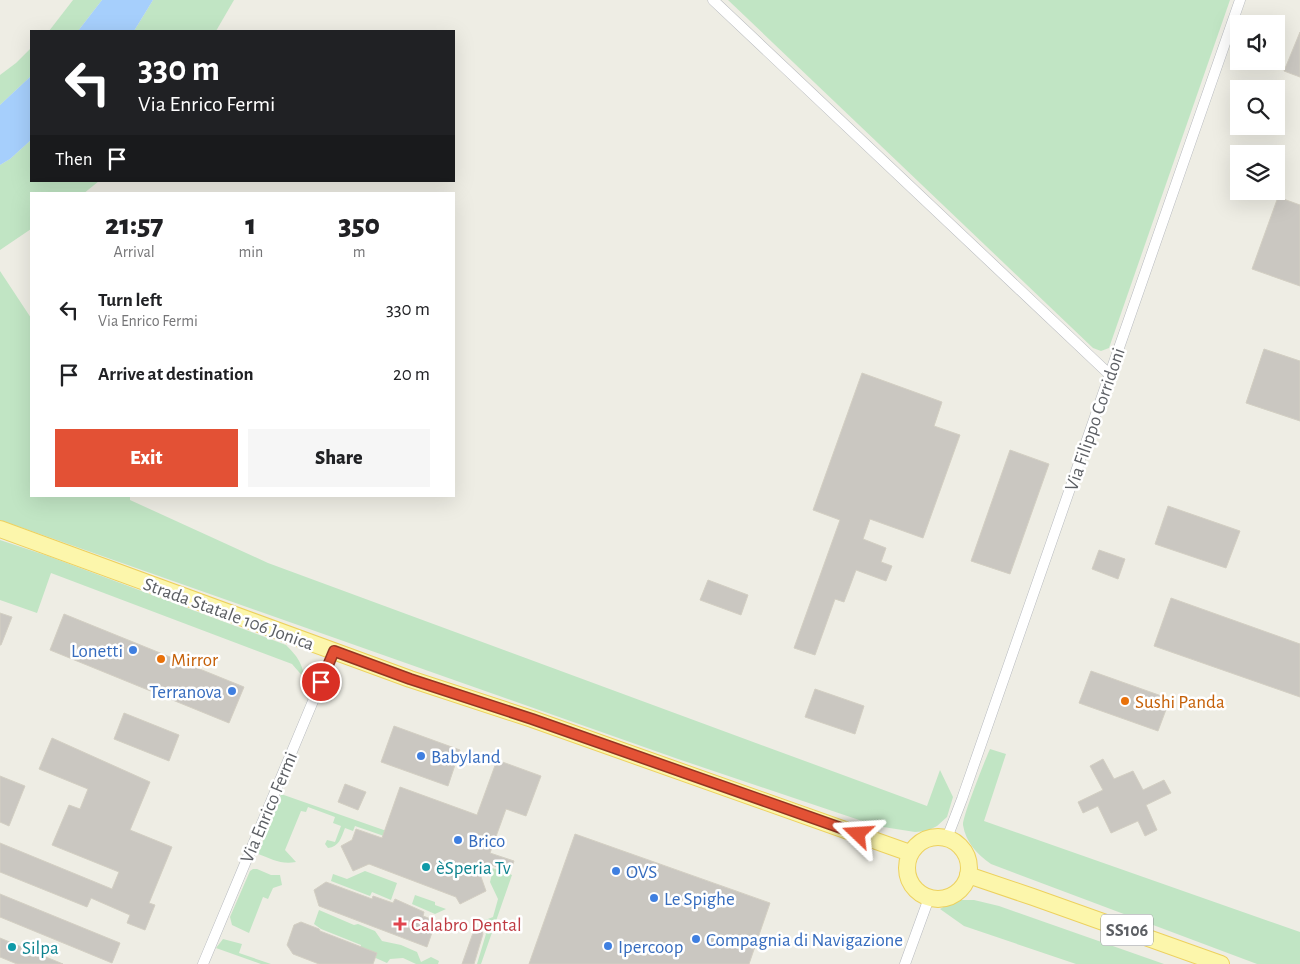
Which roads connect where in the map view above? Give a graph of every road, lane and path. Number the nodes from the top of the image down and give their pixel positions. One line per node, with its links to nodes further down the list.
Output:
1 (713, 0): 3 (street)
2 (1240, 0): 3 (street, Via Filippo Corridoni)
3 (1110, 375): 6 (street, Via Filippo Corridoni)
4 (0, 529): 5 (main road, Strada Statale 106 Jonica)
5 (334, 651): 7 (main road, Strada Statale 106 Jonica); 10 (street, Via Enrico Fermi)
6 (946, 838): 7 (main road); 8 (main road)
7 (910, 853): 9 (main road)
8 (968, 875): 9 (main road); 12 (main road, SS106)
9 (929, 898): 11 (street)
10 (203, 964)
11 (905, 964)
12 (1221, 964)

